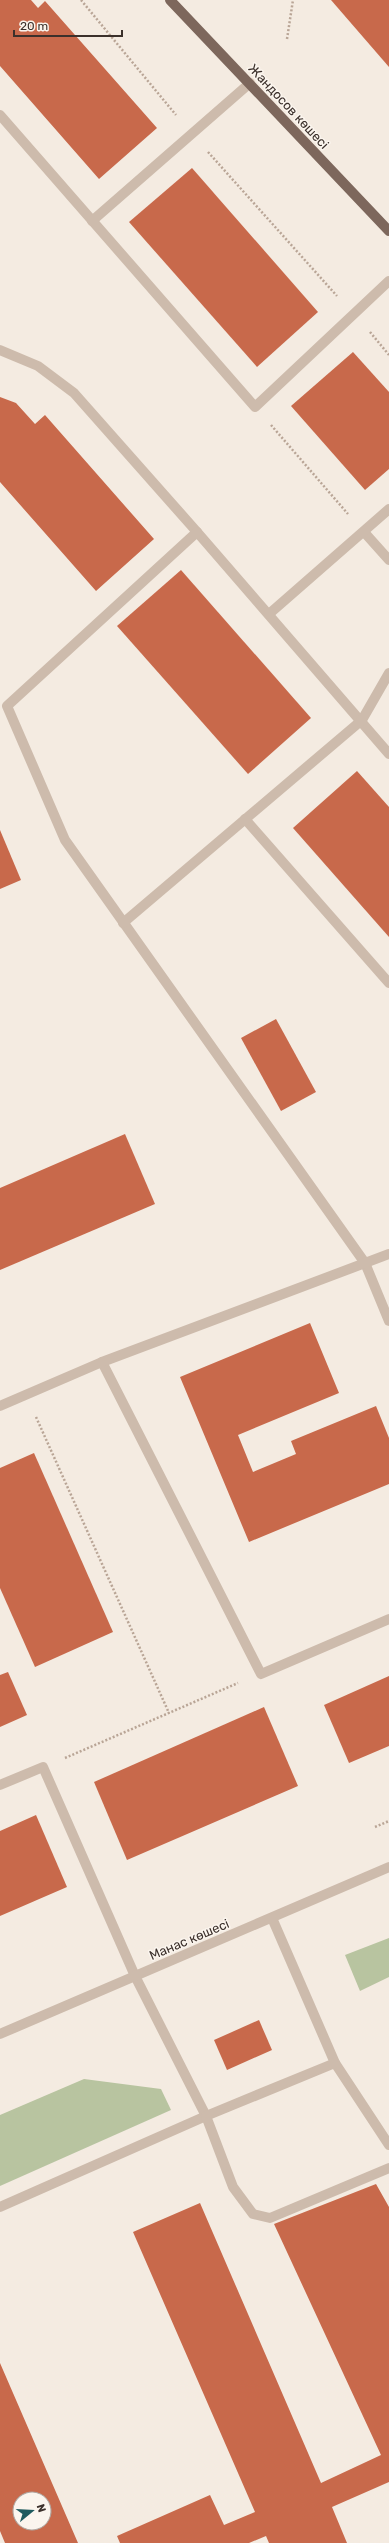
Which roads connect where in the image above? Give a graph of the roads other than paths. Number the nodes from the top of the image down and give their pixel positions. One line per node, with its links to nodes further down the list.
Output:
1 (170, 0): 2 (main road, Жандосов көшесі)
2 (250, 83): 4 (street); 5 (main road, Жандосов көшесі)
3 (0, 115): 4 (street)
4 (92, 221): 6 (street)
5 (389, 231)
6 (389, 281)
7 (0, 350): 9 (street)
8 (389, 509): 10 (street)
9 (197, 532): 12 (street); 17 (street)
10 (364, 532): 11 (street); 12 (street)
11 (389, 560)
12 (269, 614): 14 (street)
13 (389, 673): 14 (street)
14 (362, 720): 15 (street); 16 (street)
15 (389, 754)
16 (245, 819): 17 (street); 18 (street)
17 (123, 923): 20 (street)
18 (389, 983)
19 (389, 1254): 20 (street)
20 (365, 1263): 21 (street); 22 (street)
21 (389, 1321)
22 (102, 1362): 23 (street); 24 (street)
23 (0, 1406)
24 (389, 1620)
25 (0, 1785): 28 (street)
26 (389, 1867): 27 (street, Манас көшесі)
27 (272, 1918): 28 (street, Манас көшесі); 30 (street)
28 (135, 1976): 29 (street, Манас көшесі); 31 (street)
29 (0, 2034)
30 (335, 2063): 31 (street); 32 (street)
31 (206, 2116): 33 (street); 34 (street)
32 (389, 2145)
33 (389, 2168)
34 (0, 2207)

